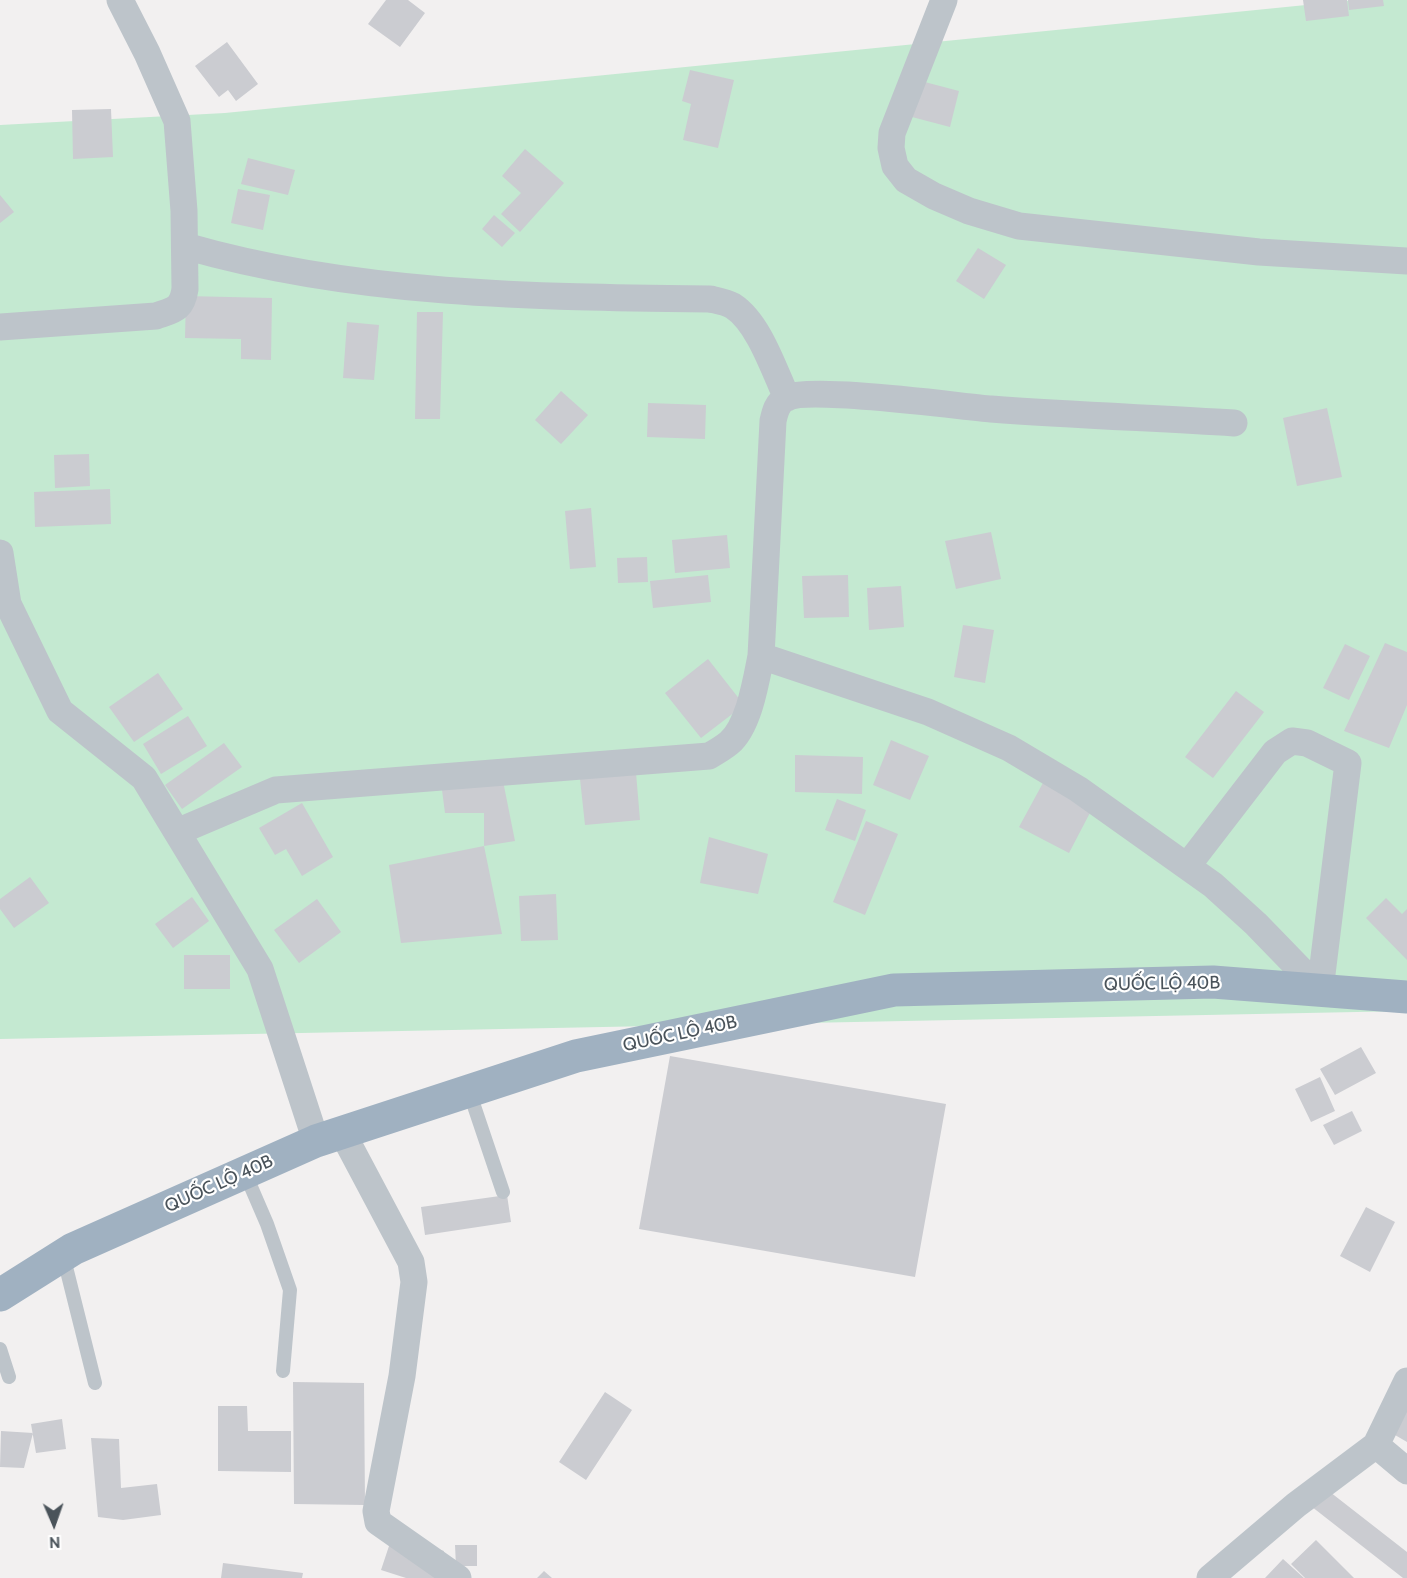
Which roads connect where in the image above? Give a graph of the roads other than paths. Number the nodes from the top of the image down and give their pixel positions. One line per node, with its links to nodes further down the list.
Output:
1 (120, 0): 3 (street)
2 (944, 0): 4 (street)
3 (185, 246): 5 (street); 6 (street)
4 (1407, 261)
5 (0, 327)
6 (787, 398): 7 (street); 9 (street)
7 (1234, 423)
8 (0, 553): 10 (street)
9 (761, 656): 10 (street); 11 (street)
10 (177, 832): 15 (street)
11 (1188, 865): 12 (street); 12 (street)
12 (1320, 990): 13 (highway, QUỐC LỘ 40B); 14 (highway, QUỐC LỘ 40B)
13 (1407, 997)
14 (469, 1091): 15 (highway, QUỐC LỘ 40B); 17 (lane)
15 (329, 1137): 16 (highway, QUỐC LỘ 40B); 27 (street)
16 (245, 1173): 18 (highway, QUỐC LỘ 40B); 21 (lane)
17 (504, 1192)
18 (63, 1255): 19 (highway, QUỐC LỘ 40B); 24 (lane)
19 (0, 1295)
20 (0, 1348): 22 (lane)
21 (283, 1371)
22 (9, 1377)
23 (1407, 1381): 25 (street)
24 (95, 1383)
25 (1376, 1445): 26 (street); 28 (street)
26 (1407, 1471)
27 (458, 1578)
28 (1210, 1578)

